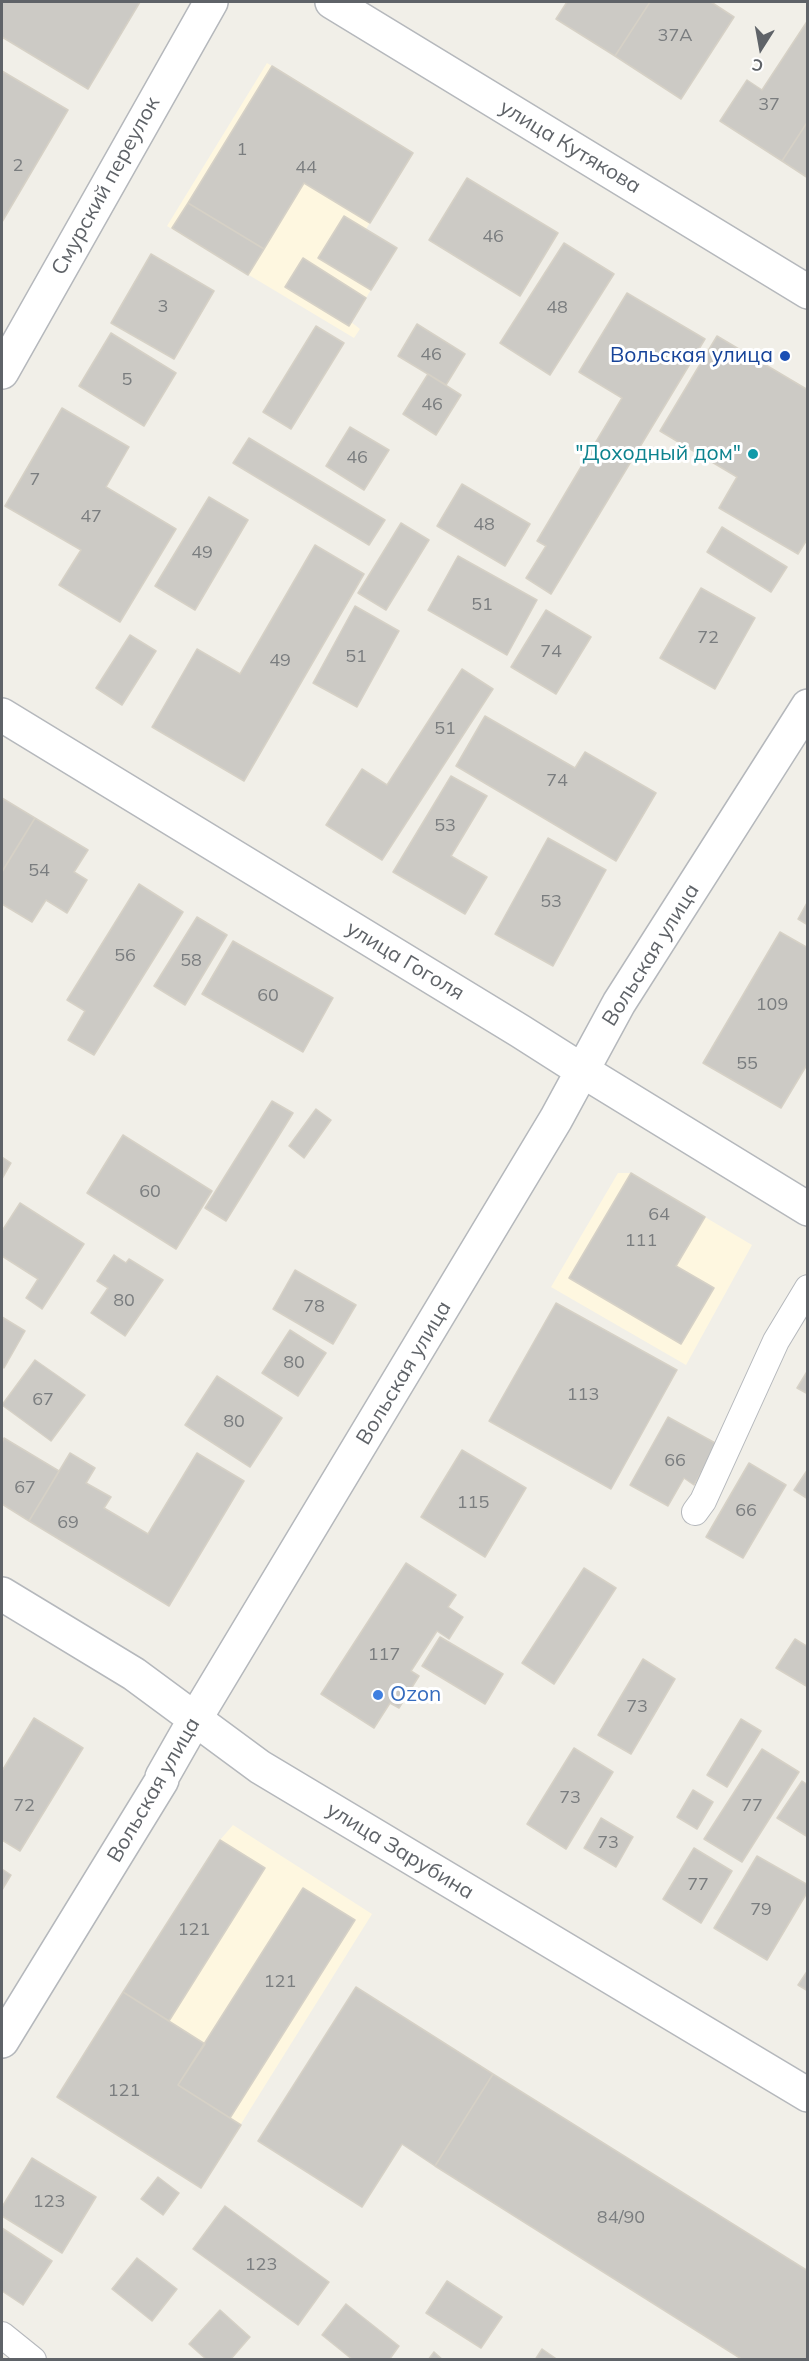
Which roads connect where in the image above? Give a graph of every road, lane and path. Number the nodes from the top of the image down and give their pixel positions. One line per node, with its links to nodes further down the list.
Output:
1 (211, 2): 4 (street, Смурский переулок)
2 (332, 2): 3 (street, улица Кутякова)
3 (807, 292)
4 (2, 372)
5 (807, 706): 7 (street, Вольская улица)
6 (2, 715): 7 (street, улица Гоголя)
7 (582, 1071): 8 (street, улица Гоголя); 12 (street, Вольская улица)
8 (807, 1209)
9 (807, 1288): 10 (lane)
10 (696, 1512)
11 (2, 1594): 12 (street, улица Зарубина)
12 (195, 1719): 13 (street, Вольская улица); 14 (street, улица Зарубина)
13 (2, 2041)
14 (807, 2095)
15 (2, 2335): 16 (lane)
16 (33, 2360)

